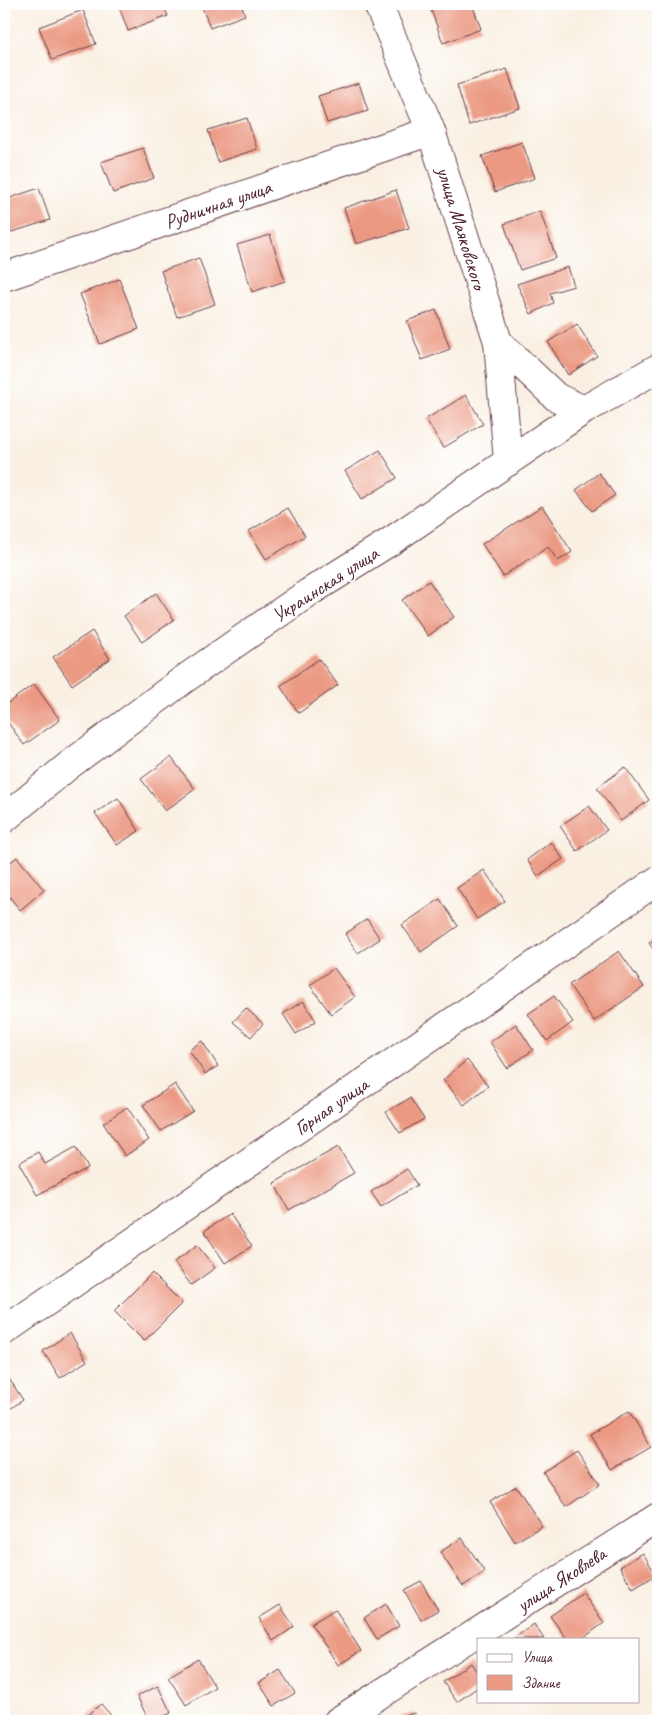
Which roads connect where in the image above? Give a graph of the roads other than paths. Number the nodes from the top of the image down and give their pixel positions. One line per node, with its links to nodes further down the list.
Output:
1 (378, 4): 2 (street, улица Маяковского)
2 (432, 131): 3 (street, Рудничная улица); 4 (street, улица Маяковского)
3 (4, 277)
4 (498, 342): 6 (street); 7 (street, улица Маяковского)
5 (658, 368): 6 (street, Украинская улица)
6 (584, 410): 7 (street, Украинская улица)
7 (508, 462): 8 (street, Украинская улица)
8 (4, 819)
9 (658, 880): 10 (street, Горная улица)
10 (4, 1331)
11 (658, 1517): 12 (street, улица Яковлева)
12 (338, 1721)

